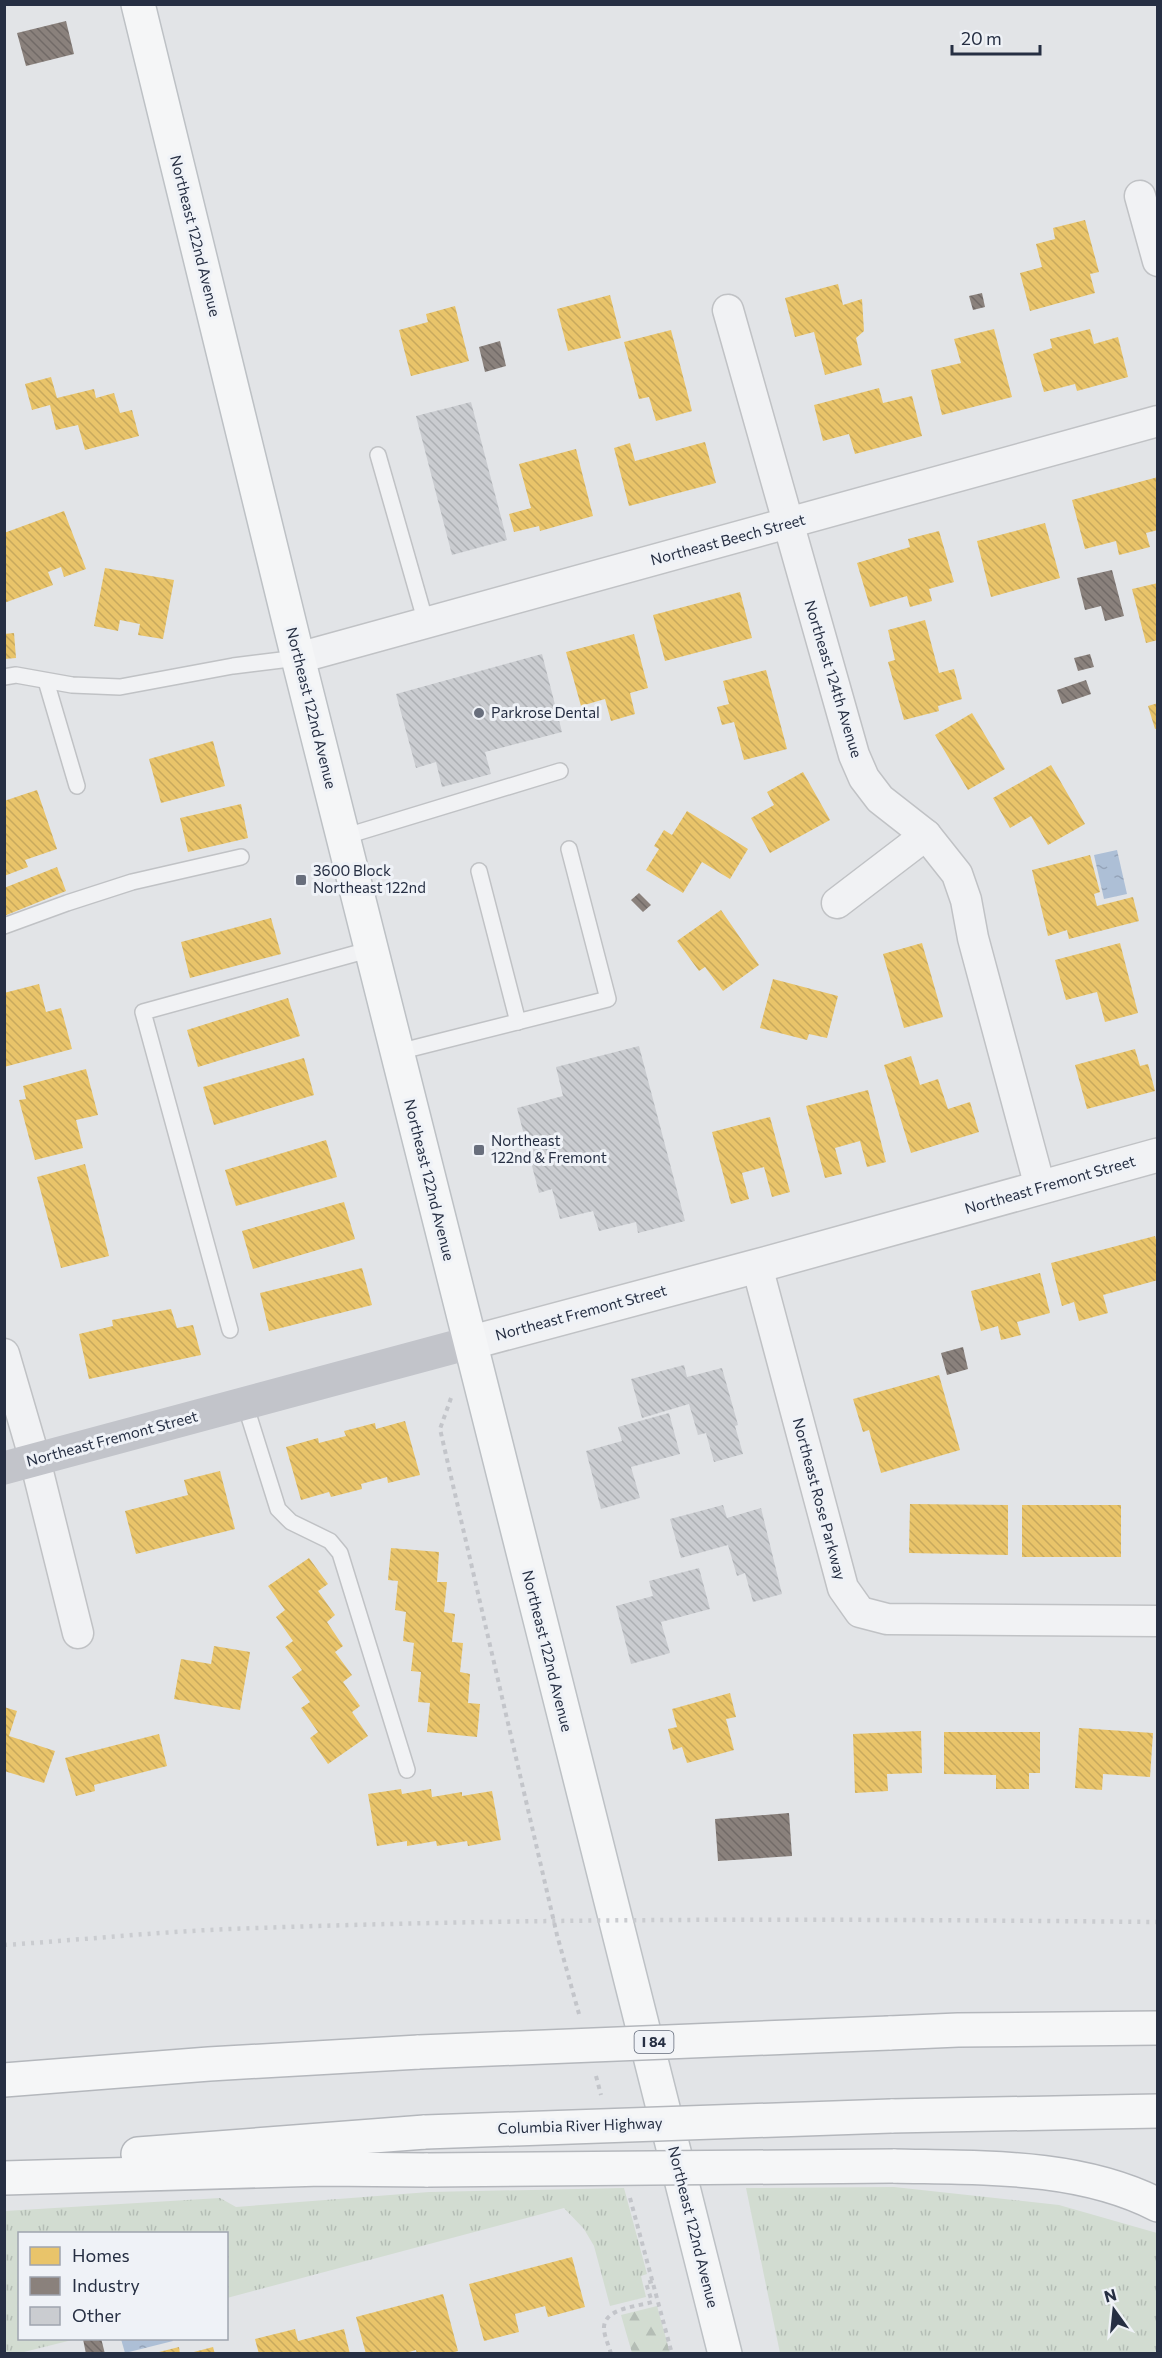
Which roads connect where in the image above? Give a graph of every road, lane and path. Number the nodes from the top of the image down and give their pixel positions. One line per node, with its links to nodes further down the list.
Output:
1 (138, 4): 9 (main road, Northeast 122nd Avenue)
2 (1140, 196): 3 (street)
3 (1158, 261)
4 (728, 310): 7 (street, Northeast 124th Avenue)
5 (1158, 421): 7 (street, Northeast Beech Street)
6 (378, 455): 8 (lane)
7 (787, 524): 8 (street, Northeast Beech Street); 14 (street, Northeast 124th Avenue)
8 (426, 623): 9 (street, Northeast Beech Street)
9 (298, 658): 11 (lane); 15 (main road, Northeast 122nd Avenue)
10 (4, 677): 11 (lane)
11 (46, 681): 13 (lane)
12 (560, 771): 15 (lane)
13 (77, 786)
14 (926, 835): 19 (street); 25 (street, Northeast 124th Avenue)
15 (343, 837): 21 (main road, Northeast 122nd Avenue)
16 (569, 849): 22 (lane)
17 (241, 857): 20 (lane)
18 (479, 871): 22 (lane)
19 (837, 903)
20 (4, 926)
21 (372, 949): 23 (main road, Northeast 122nd Avenue); 27 (lane)
22 (518, 1022): 23 (lane)
23 (398, 1053): 28 (main road, Northeast 122nd Avenue)
24 (1158, 1155): 25 (street, Northeast Fremont Street)
25 (1040, 1187): 26 (street, Northeast Fremont Street)
26 (757, 1266): 28 (street, Northeast Fremont Street); 33 (street, Northeast Rose Parkway)
27 (230, 1330)
28 (470, 1343): 30 (main road, Northeast Fremont Street); 49 (main road, Northeast 122nd Avenue)
29 (4, 1354): 32 (street)
30 (245, 1404): 32 (main road, Northeast Fremont Street); 35 (lane)
31 (440, 1429): 36 (path)
32 (20, 1464): 34 (street)
33 (1158, 1621)
34 (78, 1633)
35 (407, 1770)
36 (579, 2016)
37 (1158, 2028): 39 (main road, I 84, bridge)
38 (595, 2074): 40 (path)
39 (4, 2080)
40 (602, 2097)
41 (1158, 2111): 42 (main road, Columbia River Highway, bridge)
42 (4, 2164)
43 (4, 2178): 45 (main road, bridge)
44 (627, 2189): 46 (path)
45 (1158, 2205)
46 (653, 2281): 47 (path); 48 (path)
47 (611, 2354)
48 (672, 2354)
49 (725, 2354)

